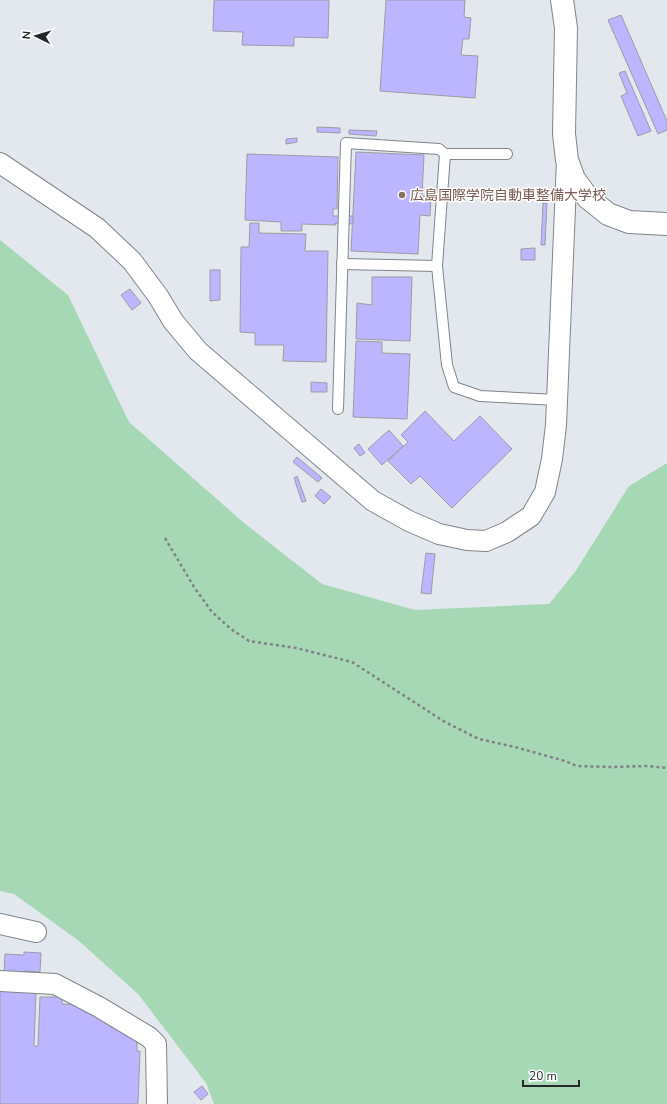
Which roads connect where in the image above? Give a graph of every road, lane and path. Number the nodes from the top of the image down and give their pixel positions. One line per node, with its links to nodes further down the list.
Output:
1 (562, 0): 4 (street)
2 (445, 154): 3 (lane); 7 (lane); 8 (lane)
3 (507, 154)
4 (567, 160): 6 (street); 9 (street)
5 (0, 163): 9 (street)
6 (667, 224)
7 (342, 264): 8 (lane); 10 (lane)
8 (437, 266): 9 (lane)
9 (556, 400)
10 (338, 408)
11 (165, 538): 12 (path)
12 (667, 768)
13 (0, 924): 14 (street)
14 (36, 932)
15 (0, 981): 16 (street)
16 (157, 1104)

